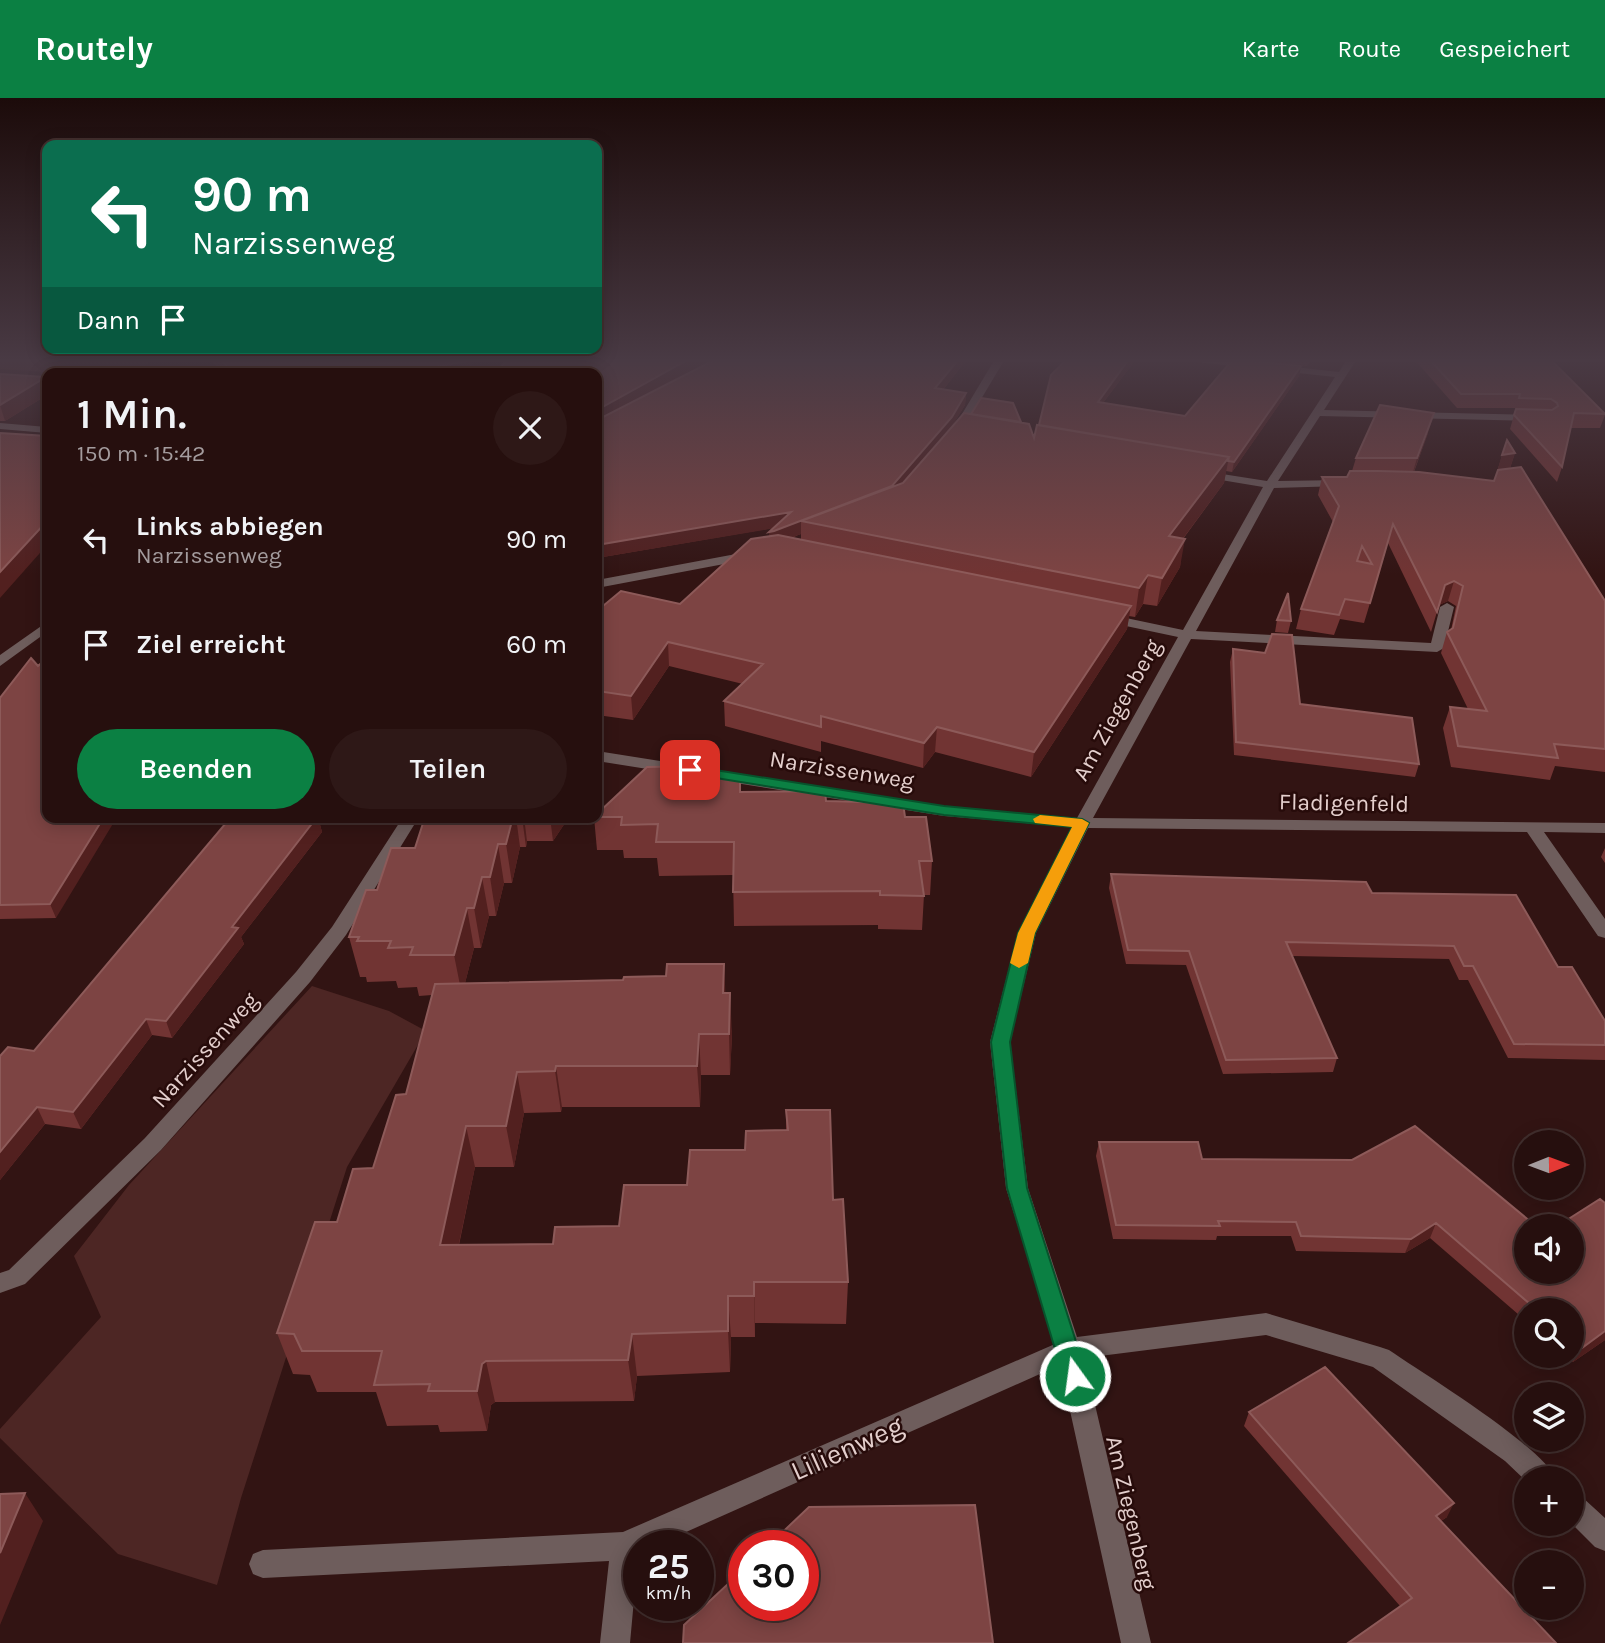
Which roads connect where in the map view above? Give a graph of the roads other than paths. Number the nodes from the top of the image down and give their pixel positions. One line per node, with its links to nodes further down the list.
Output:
1 (958, 431): 3 (street); 4 (street)
2 (1306, 431): 7 (street, Am Ziegenberg)
3 (972, 433)
4 (949, 441)
5 (1189, 471): 7 (street)
6 (1360, 483): 7 (street)
7 (1270, 485): 13 (street, Am Ziegenberg)
8 (765, 552): 9 (street)
9 (602, 583)
10 (1447, 607): 13 (street)
11 (1092, 615): 13 (street)
12 (42, 630): 14 (street)
13 (1187, 635): 17 (street, Am Ziegenberg)
14 (0, 662)
15 (602, 757): 17 (street, Narzissenweg)
16 (407, 823): 21 (street, Narzissenweg)
17 (1082, 823): 18 (street, Fladigenfeld); 22 (street, Am Ziegenberg)
18 (1532, 828): 19 (street, Fladigenfeld); 20 (street)
19 (1605, 828)
20 (1605, 932)
21 (0, 1283)
22 (1069, 1349): 23 (street, Lilienweg); 25 (street, Lilienweg); 31 (street, Am Ziegenberg)
23 (1529, 1466)
24 (1584, 1517): 26 (street)
25 (660, 1530)
26 (1605, 1537)
27 (623, 1546): 29 (street, Lilienweg)
28 (623, 1557): 30 (street)
29 (263, 1564)
30 (615, 1643)
31 (1136, 1643)

